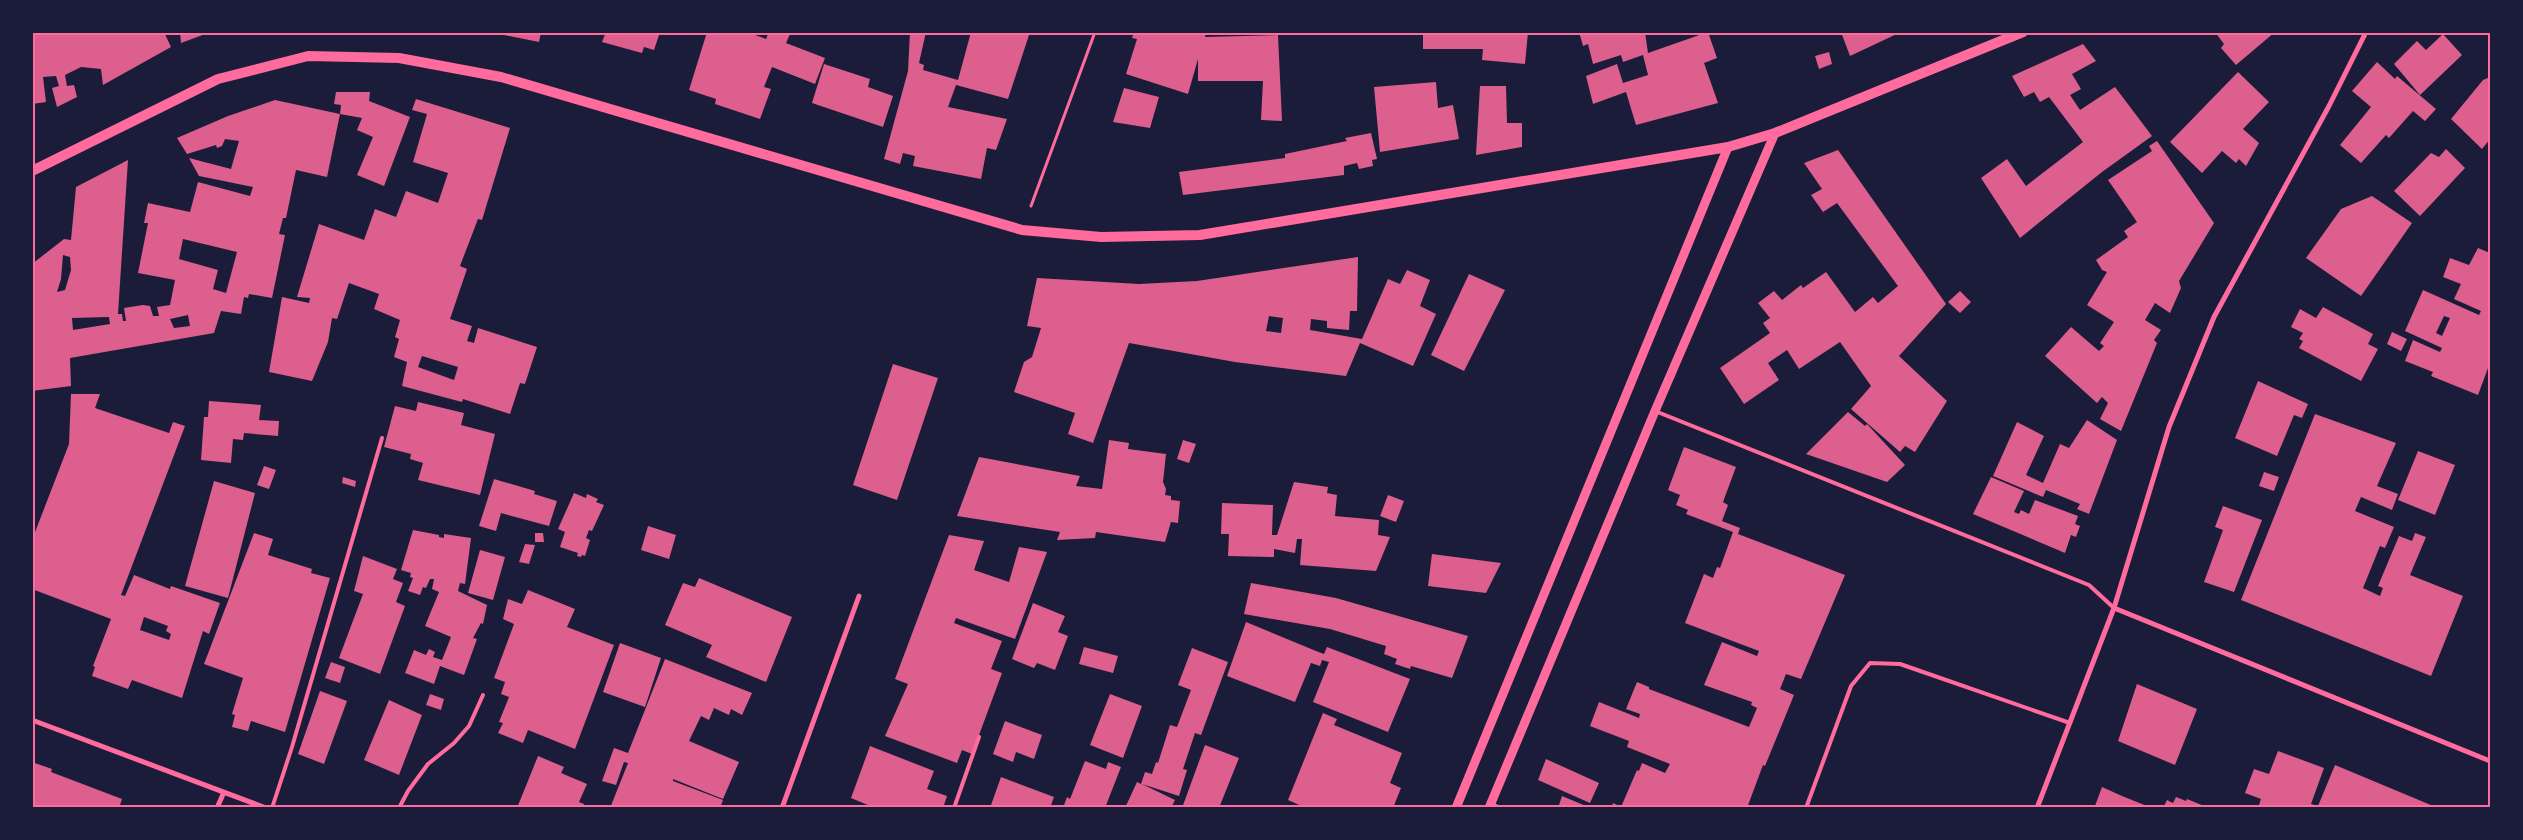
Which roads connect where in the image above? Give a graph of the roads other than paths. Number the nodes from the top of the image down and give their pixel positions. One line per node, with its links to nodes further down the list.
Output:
1 (2022, 32): 3 (main road)
2 (2366, 32): 9 (street)
3 (1775, 133): 4 (main road); 6 (street)
4 (1728, 147): 5 (main road); 23 (street)
5 (32, 171)
6 (1655, 411): 9 (lane); 16 (street)
7 (382, 438): 19 (lane)
8 (859, 596): 21 (street)
9 (2114, 608): 12 (street); 14 (street)
10 (483, 695): 20 (lane)
11 (32, 720): 15 (street)
12 (2070, 723): 25 (lane); 26 (street)
13 (979, 737): 22 (lane)
14 (2490, 761)
15 (224, 792): 17 (street); 18 (street)
16 (1490, 806): 24 (lane)
17 (217, 808)
18 (266, 808)
19 (272, 808)
20 (400, 808)
21 (782, 808)
22 (954, 808)
23 (1456, 808)
24 (1501, 808)
25 (1806, 808)
26 (2037, 808)

